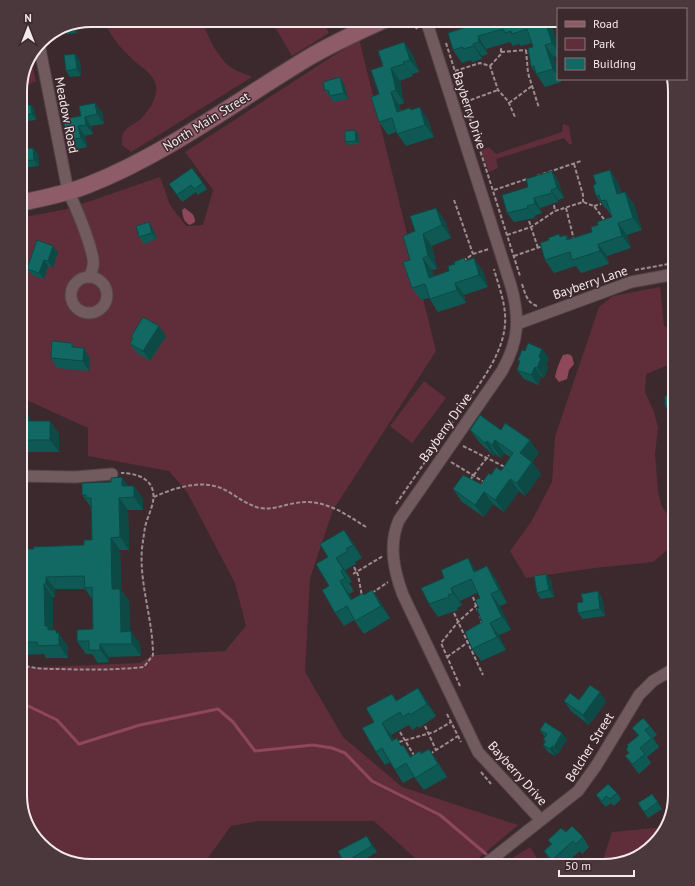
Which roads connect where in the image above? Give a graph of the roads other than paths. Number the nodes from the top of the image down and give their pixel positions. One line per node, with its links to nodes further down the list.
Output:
1 (369, 27): 4 (main road, North Main Street)
2 (428, 27): 8 (street, Bayberry Drive)
3 (40, 52): 4 (street, Meadow Road)
4 (68, 191): 5 (main road, North Main Street); 7 (street, Meadow Road)
5 (27, 201)
6 (668, 275): 8 (street, Bayberry Lane)
7 (89, 277)
8 (517, 324): 12 (street, Bayberry Drive)
9 (112, 474): 10 (street)
10 (27, 476)
11 (668, 672): 12 (street, Belcher Street)
12 (541, 820): 13 (street, Belcher Street)
13 (492, 859)

